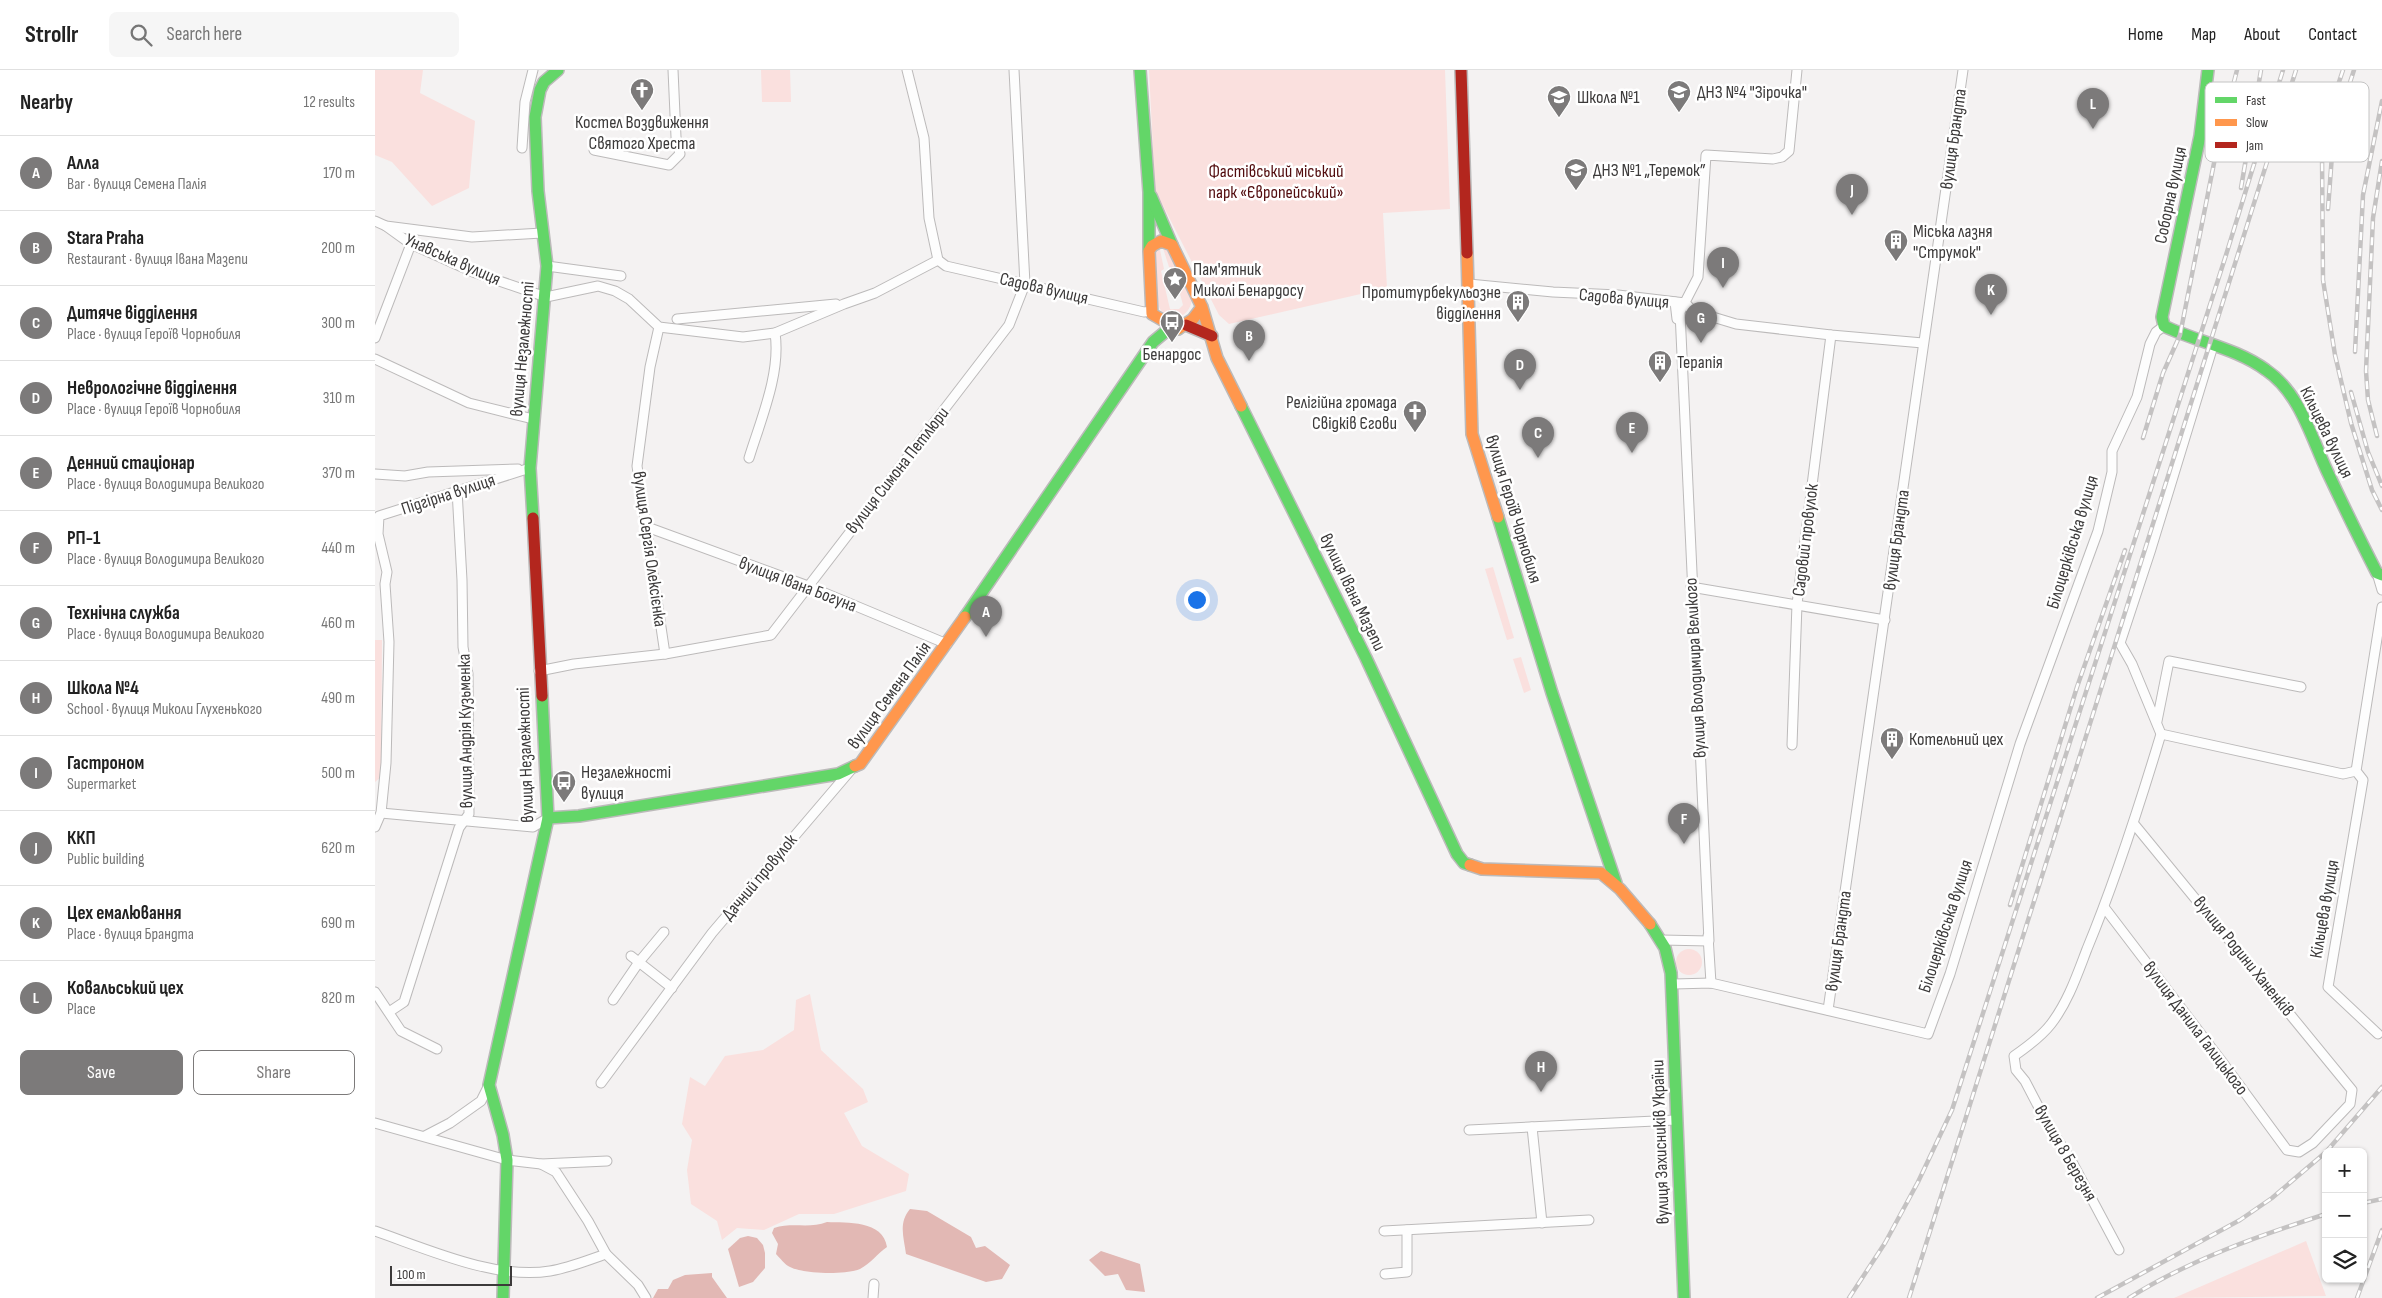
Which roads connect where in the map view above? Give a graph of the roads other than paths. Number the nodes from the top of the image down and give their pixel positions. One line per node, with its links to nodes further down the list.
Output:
1 (533, 70): 11 (street)
2 (558, 70): 16 (street, вулиця Незалежності)
3 (673, 70): 12 (street)
4 (907, 70): 20 (street)
5 (1014, 70): 23 (street, вулиця Симона Петлюри)
6 (1140, 70): 13 (street)
7 (1461, 70): 24 (street, вулиця Героїв Чорнобиля)
8 (1797, 70): 27 (street, вулиця Володимира Великого)
9 (1963, 70): 40 (street, вулиця Брандта)
10 (2205, 95): 32 (street, Соборна вулиця)
11 (521, 148)
12 (594, 150)
13 (1149, 192): 18 (street); 19 (street)
14 (375, 221): 15 (street, Унавська вулиця)
15 (386, 226): 16 (street, Унавська вулиця); 17 (street, Унавська вулиця)
16 (543, 233): 21 (street, вулиця Незалежності)
17 (411, 244): 25 (street, Унавська вулиця); 38 (street)
18 (1172, 245): 19 (street); 29 (street, вулиця Івана Мазепи)
19 (1149, 249): 30 (street)
20 (938, 260): 23 (street, Садова вулиця); 28 (street)
21 (547, 266): 22 (street); 25 (street, вулиця Незалежності)
22 (621, 276)
23 (1025, 284): 30 (street, Садова вулиця); 51 (street, вулиця Симона Петлюри)
24 (1469, 284): 26 (street, Садова вулиця); 71 (street, вулиця Героїв Чорнобиля)
25 (546, 297): 33 (street); 44 (street, вулиця Незалежності)
26 (1675, 302): 27 (street, Садова вулиця); 42 (street, вулиця Володимира Великого)
27 (1685, 303): 37 (street, Садова вулиця); 42 (street, вулиця Володимира Великого)
28 (844, 304): 31 (street); 35 (street)
29 (1203, 307): 34 (street); 36 (street, вулиця Івана Мазепи)
30 (1152, 312): 34 (street); 39 (street)
31 (677, 319)
32 (2164, 326): 41 (street, Кільцева вулиця); 82 (street, Білоцерківська вулиця)
33 (659, 327): 35 (street); 49 (street, вулиця Сергія Олексієнка)
34 (1182, 327): 36 (street); 39 (street, вулиця Семена Палія)
35 (775, 333): 45 (street)
36 (1212, 336): 71 (street, вулиця Івана Мазепи)
37 (1831, 336): 40 (street, Садова вулиця); 54 (street, Садовий провулок)
38 (375, 338)
39 (1153, 342): 57 (street, вулиця Семена Палія)
40 (1923, 343): 56 (street, вулиця Брандта)
41 (2213, 346): 50 (street, Кільцева вулиця); 61 (street)
42 (1681, 353): 52 (street, вулиця Володимира Великого)
43 (375, 359): 44 (street)
44 (533, 419): 46 (street, вулиця Незалежності)
45 (749, 458)
46 (531, 468): 47 (street); 48 (street, Підгірна вулиця); 59 (street, вулиця Незалежності)
47 (375, 474)
48 (457, 490): 66 (street, Підгірна вулиця); 68 (street, вулиця Андрія Кузьменка)
49 (647, 527): 51 (street, вулиця Івана Богуна); 58 (street, вулиця Сергія Олексієнка)
50 (2379, 574): 53 (street, Кільцева вулиця)
51 (808, 586): 57 (street, вулиця Івана Богуна); 58 (street, вулиця Симона Петлюри)
52 (1691, 587): 54 (street); 75 (street, вулиця Володимира Великого)
53 (2382, 590)
54 (1797, 604): 56 (street); 63 (street, Садовий провулок)
55 (2382, 607): 65 (street, Кільцева вулиця)
56 (1885, 620): 82 (street, вулиця Брандта)
57 (947, 644): 64 (street, вулиця Семена Палія)
58 (665, 654): 59 (street, вулиця Симона Петлюри)
59 (539, 671): 67 (street, вулиця Незалежності)
60 (2301, 687): 61 (street)
61 (2157, 722): 62 (street)
62 (2161, 734): 65 (street); 69 (street)
63 (1792, 745)
64 (851, 769): 67 (street, вулиця Семена Палія); 79 (street, Дачний провулок)
65 (2357, 771): 84 (street, Кільцева вулиця)
66 (381, 813): 68 (street, вулиця Семена Палія); 70 (street, Підгірна вулиця)
67 (548, 818): 68 (street, вулиця Семена Палія); 87 (street, вулиця Незалежності)
68 (465, 820): 83 (street, вулиця Андрія Кузьменка)
69 (2134, 824): 72 (street); 93 (street, вулиця Родини Ханенків)
70 (375, 828)
71 (1616, 883): 74 (street)
72 (2104, 907): 93 (street, вулиця Данила Галицького); 102 (street, вулиця 8 Березня)
73 (664, 932): 76 (street)
74 (1662, 940): 75 (street); 78 (street)
75 (1709, 941): 77 (street, вулиця Володимира Великого)
76 (635, 959): 79 (street); 81 (street)
77 (1711, 983): 78 (street, Білоцерківська вулиця); 82 (street, Білоцерківська вулиця)
78 (1674, 984): 88 (street, вулиця Захисників України)
79 (672, 988): 86 (street, Дачний провулок)
80 (375, 992): 83 (street)
81 (613, 1000)
82 (1828, 1010)
83 (389, 1012): 85 (street)
84 (2378, 1034)
85 (437, 1049)
86 (601, 1083)
87 (489, 1085): 92 (street); 94 (street, вулиця Незалежності)
88 (1676, 1120): 90 (street); 110 (street, вулиця Захисників України)
89 (375, 1124): 92 (street)
90 (1532, 1127): 91 (street); 98 (street)
91 (1469, 1130)
92 (425, 1136): 94 (street)
93 (2287, 1150)
94 (507, 1160): 96 (street); 104 (street, вулиця Незалежності)
95 (607, 1161): 96 (street)
96 (541, 1164): 103 (street)
97 (1589, 1220): 98 (street)
98 (1542, 1223): 99 (street)
99 (1407, 1230): 101 (street); 105 (street)
100 (375, 1231): 104 (street)
101 (1383, 1232)
102 (2119, 1250)
103 (606, 1254): 104 (street); 108 (street)
104 (505, 1271): 107 (street, вулиця Незалежності)
105 (1385, 1274)
106 (874, 1284): 109 (street)
107 (503, 1298)
108 (646, 1298)
109 (873, 1298)
110 (1684, 1298)

